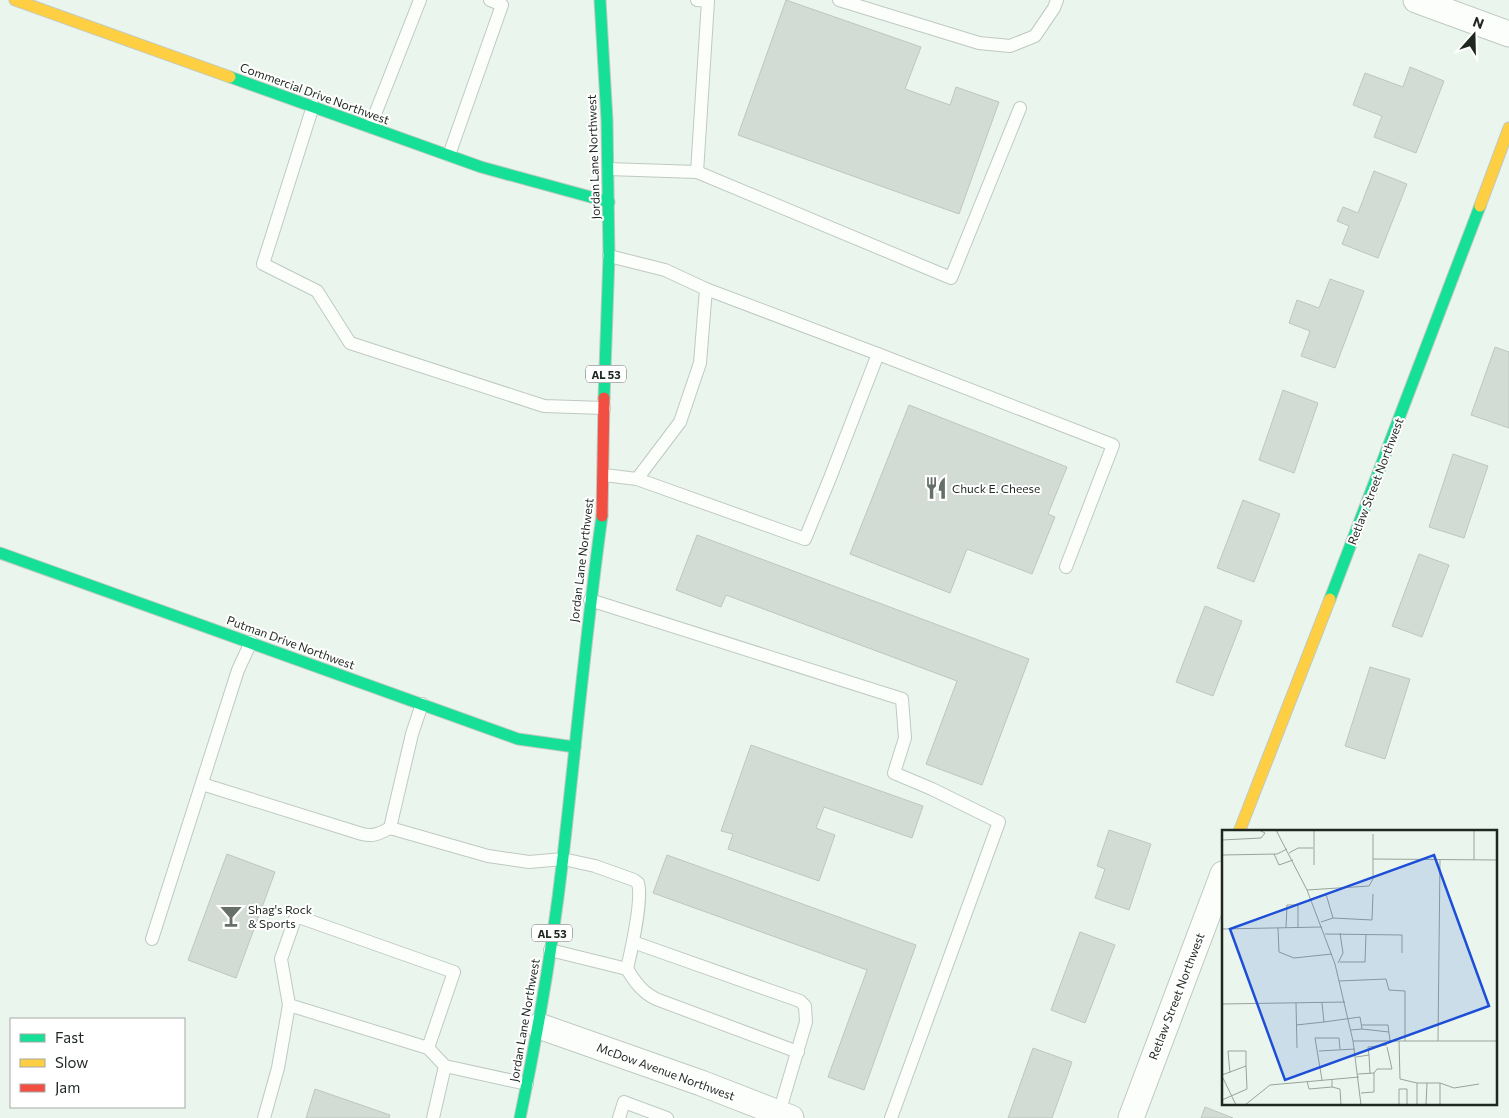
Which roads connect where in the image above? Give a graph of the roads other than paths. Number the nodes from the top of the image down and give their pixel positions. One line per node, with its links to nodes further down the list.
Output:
1 (14, 0): 10 (street, Commercial Drive Northwest)
2 (420, 0): 12 (lane)
3 (490, 0): 14 (lane)
4 (600, 0): 15 (street, Jordan Lane Northwest / AL 53)
5 (697, 0): 16 (lane)
6 (839, 0): 7 (lane)
7 (1057, 0)
8 (1416, 0): 9 (street)
9 (1509, 34)
10 (313, 106): 12 (street, Commercial Drive Northwest); 21 (lane)
11 (1020, 108): 16 (lane)
12 (370, 127): 14 (street, Commercial Drive Northwest)
13 (1509, 128): 32 (street, Retlaw Street Northwest)
14 (449, 155): 17 (street, Commercial Drive Northwest)
15 (608, 168): 16 (lane); 17 (street, Jordan Lane Northwest / AL 53)
16 (697, 172)
17 (609, 202): 18 (street, Jordan Lane Northwest / AL 53)
18 (609, 256): 19 (lane); 21 (street, Jordan Lane Northwest / AL 53)
19 (706, 289): 20 (lane); 23 (lane)
20 (878, 354): 23 (lane); 25 (lane)
21 (604, 408): 22 (street, Jordan Lane Northwest / AL 53)
22 (604, 475): 23 (lane); 26 (street, Jordan Lane Northwest / AL 53)
23 (636, 479)
24 (0, 553): 27 (street, Putman Drive Northwest)
25 (1066, 567)
26 (590, 600): 29 (street, Jordan Lane Northwest / AL 53); 51 (lane)
27 (251, 642): 28 (street, Putman Drive Northwest); 30 (lane)
28 (422, 704): 29 (street, Putman Drive Northwest); 31 (lane)
29 (575, 747): 33 (street, Jordan Lane Northwest / AL 53)
30 (202, 784): 31 (lane); 35 (lane)
31 (390, 828): 33 (lane)
32 (1240, 830)
33 (563, 859): 36 (lane); 37 (street, Jordan Lane Northwest / AL 53)
34 (1222, 877): 52 (street, Retlaw Street Northwest)
35 (152, 939)
36 (634, 942): 38 (lane); 42 (lane)
37 (550, 950): 38 (lane); 40 (street, Jordan Lane Northwest / AL 53)
38 (627, 969): 42 (lane)
39 (289, 1005): 41 (lane); 41 (lane); 46 (lane)
40 (539, 1026): 44 (street, Jordan Lane Northwest / AL 53); 45 (street, McDow Avenue Northwest)
41 (428, 1048): 43 (lane)
42 (798, 1052): 45 (lane)
43 (445, 1066): 44 (lane); 47 (lane)
44 (527, 1084): 48 (street, Jordan Lane Northwest / AL 53)
45 (773, 1114)
46 (264, 1118)
47 (433, 1118)
48 (520, 1118)
49 (619, 1118): 50 (lane)
50 (667, 1118)
51 (891, 1118)
52 (1131, 1118)

